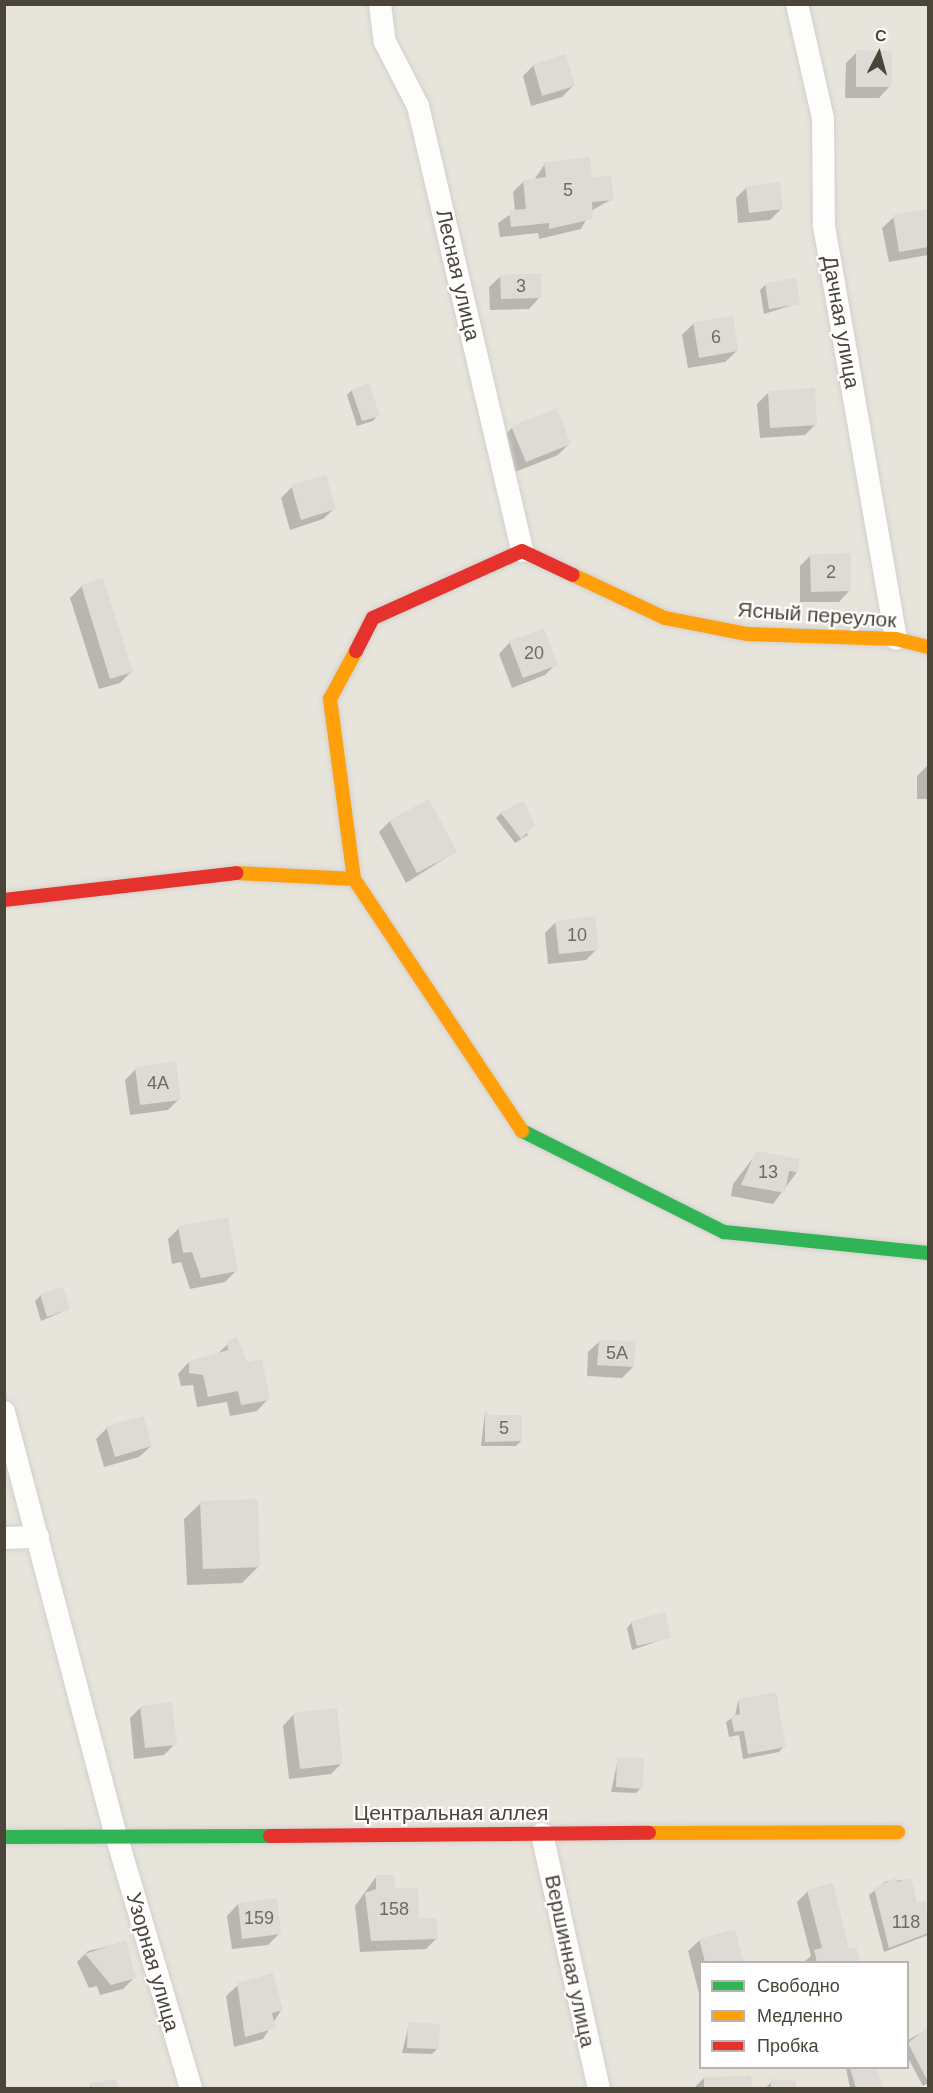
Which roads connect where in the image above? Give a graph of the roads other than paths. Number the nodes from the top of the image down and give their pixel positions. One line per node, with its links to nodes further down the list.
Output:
1 (380, 4): 3 (street, Лесная улица)
2 (797, 4): 4 (street, Дачная улица)
3 (522, 551): 4 (street, Ясный переулок); 6 (street)
4 (896, 639): 5 (street, Ясный переулок)
5 (928, 647)
6 (354, 879): 7 (street); 8 (street)
7 (4, 900)
8 (928, 1253)
9 (4, 1412): 10 (street, Узорная улица)
10 (38, 1537): 11 (street); 14 (street, Узорная улица)
11 (4, 1538)
12 (898, 1832): 13 (street, Центральная аллея)
13 (542, 1834): 14 (street, Центральная аллея); 17 (street, Вершинная улица)
14 (116, 1835): 15 (street, Центральная аллея); 16 (street, Узорная улица)
15 (4, 1837)
16 (191, 2088)
17 (598, 2088)

